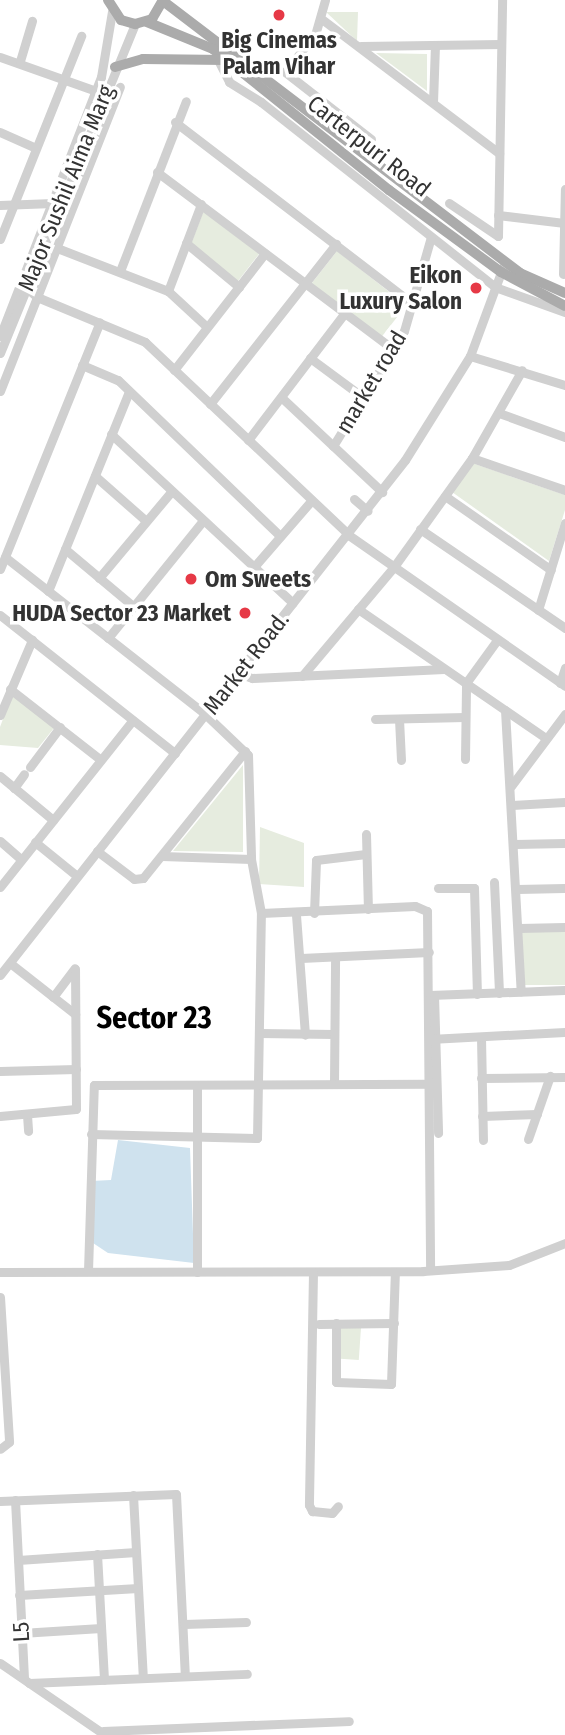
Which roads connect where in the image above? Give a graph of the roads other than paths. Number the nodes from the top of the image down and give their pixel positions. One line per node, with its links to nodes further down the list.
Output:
1 (163, 0): 7 (main road); 42 (main road, Carterpuri Road)
2 (325, 0): 5 (street)
3 (502, 0): 10 (street)
4 (110, 6): 8 (main road); 19 (street, Major Sushil Aima Marg)
5 (323, 20): 11 (street); 24 (street)
6 (32, 21): 15 (street)
7 (147, 22): 8 (main road); 13 (main road, Carterpuri Road)
8 (135, 24): 16 (street, Major Sushil Aima Marg)
9 (81, 36): 17 (street)
10 (502, 44): 12 (street); 26 (street)
11 (361, 46): 12 (street); 21 (street)
12 (435, 46): 21 (street)
13 (223, 59): 16 (main road); 36 (street); 44 (main road, Carterpuri Road)
14 (1, 60): 15 (street)
15 (19, 61): 17 (street)
16 (115, 67): 47 (street, Major Sushil Aima Marg)
17 (64, 78): 19 (street); 25 (street)
18 (120, 87): 40 (street)
19 (96, 91): 30 (street, Major Sushil Aima Marg)
20 (186, 101): 22 (street)
21 (433, 102): 26 (street)
22 (175, 122): 27 (street); 39 (street)
23 (0, 132): 25 (street)
24 (370, 139)
25 (36, 148): 29 (street)
26 (499, 153): 34 (street)
27 (157, 172): 32 (street); 43 (street)
28 (565, 189): 35 (street)
29 (15, 202): 30 (street); 33 (street); 37 (street)
30 (53, 203): 47 (street, Major Sushil Aima Marg)
31 (449, 203): 34 (street)
32 (201, 204): 38 (street); 41 (street)
33 (0, 205)
34 (498, 215): 35 (street)
35 (565, 223): 45 (street)
36 (431, 237): 49 (street); 54 (street, market road)
37 (0, 239)
38 (187, 243): 48 (street); 50 (street)
39 (336, 244): 46 (street); 54 (street)
40 (57, 248): 43 (street); 53 (street)
41 (265, 253): 46 (street); 48 (street)
42 (506, 261): 44 (street, Market Road.); 51 (main road, Carterpuri Road)
43 (120, 271): 50 (street)
44 (501, 272): 49 (street, Market Road.); 55 (main road, Carterpuri Road)
45 (563, 274)
46 (305, 284): 57 (street); 73 (street)
47 (24, 285): 52 (street, Major Sushil Aima Marg); 53 (street)
48 (239, 287): 59 (street)
49 (495, 287): 56 (street); 63 (street, Market Road.)
50 (167, 291): 59 (street)
51 (565, 293)
52 (19, 296): 53 (street); 60 (street, Major Sushil Aima Marg); 62 (street, Major Sushil Aima Marg)
53 (36, 296): 58 (street); 69 (street)
54 (413, 304): 61 (street, market road)
55 (565, 306)
56 (565, 312)
57 (344, 314): 61 (street); 64 (street)
58 (100, 322): 65 (street); 66 (street)
59 (207, 327): 66 (street)
60 (0, 336)
61 (395, 351): 72 (street, market road)
62 (0, 353)
63 (470, 356): 67 (street); 83 (street, Market Road.)
64 (310, 358): 71 (street); 72 (street)
65 (82, 365): 70 (street); 95 (street)
66 (174, 370): 73 (street)
67 (522, 370): 68 (street); 74 (street)
68 (565, 385)
69 (0, 391)
70 (129, 392): 75 (street); 92 (street)
71 (281, 397): 77 (street); 78 (street)
72 (364, 398): 78 (street, market road)
73 (210, 404): 77 (street)
74 (499, 413): 76 (street); 79 (street)
75 (111, 434): 80 (street); 82 (street)
76 (565, 437)
77 (248, 440): 86 (street)
78 (333, 446): 83 (street)
79 (472, 458): 81 (street); 84 (street)
80 (94, 476): 88 (street); 94 (street)
81 (565, 491)
82 (171, 492): 88 (street); 89 (street)
83 (382, 492): 87 (street, Market Road.)
84 (445, 496): 91 (street); 99 (street)
85 (354, 499): 87 (street)
86 (311, 501): 92 (street); 93 (street)
87 (368, 511): 93 (street, Market Road.)
88 (146, 521): 100 (street)
89 (202, 523): 96 (street); 103 (street)
90 (565, 523): 99 (street)
91 (420, 529): 97 (street); 105 (street)
92 (280, 536): 96 (street)
93 (350, 536): 97 (street); 102 (street, Market Road.)
94 (65, 549): 100 (street); 101 (street)
95 (5, 557): 98 (street); 101 (street)
96 (253, 568): 102 (street)
97 (393, 568): 104 (street); 110 (street)
98 (0, 569)
99 (551, 570): 105 (street)
100 (99, 578): 103 (street)
101 (48, 591): 108 (street)
102 (293, 603): 113 (street, Market Road.)
103 (134, 607): 108 (street)
104 (358, 609): 112 (street); 114 (street)
105 (538, 610): 107 (street)
106 (0, 615): 109 (street)
107 (565, 628)
108 (108, 638): 121 (street)
109 (32, 640): 117 (street); 125 (street)
110 (497, 640): 115 (street); 116 (street)
111 (565, 668): 116 (street)
112 (444, 669): 114 (street); 115 (street)
113 (238, 673): 114 (street); 121 (street, Market Road.)
114 (302, 676)
115 (467, 684): 118 (street); 122 (street)
116 (562, 685)
117 (10, 689): 120 (street); 126 (street)
118 (505, 710): 127 (street); 134 (street)
119 (565, 714): 127 (street)
120 (0, 715)
121 (205, 715): 128 (street); 129 (street, Market Road.)
122 (465, 717): 124 (street); 130 (street)
123 (375, 719): 124 (street)
124 (399, 719): 132 (street)
125 (133, 720): 129 (street); 131 (street)
126 (60, 727): 131 (street); 135 (street)
127 (546, 738): 134 (street)
128 (245, 751): 146 (street); 148 (street)
129 (175, 753): 144 (street, Market Road.)
130 (465, 759)
131 (101, 760): 138 (street)
132 (401, 760)
133 (0, 776): 135 (street)
134 (511, 786): 137 (street)
135 (14, 788): 138 (street)
136 (565, 802): 137 (street)
137 (512, 805): 143 (street)
138 (53, 820): 141 (street)
139 (366, 834): 145 (street)
140 (0, 841): 147 (street)
141 (35, 842): 147 (street); 149 (street)
142 (565, 843): 143 (street)
143 (515, 844): 154 (street)
144 (97, 851): 146 (street); 149 (street, Market Road.)
145 (366, 854): 155 (street); 157 (street)
146 (162, 856): 148 (street)
147 (21, 859): 151 (street)
148 (250, 859): 156 (street)
149 (77, 876): 164 (street, Market Road.)
150 (494, 882): 169 (street)
151 (0, 887)
152 (438, 888): 168 (street)
153 (565, 888): 154 (street)
154 (517, 889): 160 (street)
155 (368, 909): 157 (street); 161 (street)
156 (261, 913): 158 (street); 174 (street)
157 (314, 913): 158 (street)
158 (296, 915): 163 (street)
159 (565, 927): 160 (street)
160 (519, 929): 167 (street)
161 (429, 952): 162 (street); 170 (street)
162 (335, 957): 163 (street); 175 (street)
163 (301, 958): 176 (street)
164 (10, 963): 165 (street, Market Road.); 171 (street)
165 (0, 975)
166 (565, 990): 167 (street)
167 (521, 992): 169 (street)
168 (477, 993): 169 (street); 170 (street)
169 (499, 993)
170 (431, 995): 178 (street)
171 (53, 997): 172 (street); 172 (street)
172 (75, 1014): 179 (street)
173 (565, 1032): 177 (street)
174 (259, 1033): 176 (street); 187 (street)
175 (334, 1034): 176 (street); 184 (street)
176 (305, 1035)
177 (481, 1037): 178 (street); 183 (street)
178 (432, 1039): 185 (street); 193 (street)
179 (76, 1069): 180 (street); 189 (street)
180 (0, 1071)
181 (550, 1076): 182 (street); 183 (street); 188 (street)
182 (565, 1077)
183 (481, 1078): 191 (street)
184 (334, 1083): 185 (street); 187 (street)
185 (428, 1084): 199 (street)
186 (197, 1086): 187 (street); 194 (street); 196 (street)
187 (260, 1086): 196 (street)
188 (537, 1114): 191 (street); 195 (street)
189 (27, 1115): 190 (street); 192 (street)
190 (0, 1116)
191 (482, 1116): 197 (street)
192 (28, 1131)
193 (438, 1133)
194 (91, 1134): 196 (street); 200 (street)
195 (528, 1139)
196 (198, 1140): 202 (street)
197 (483, 1140)
198 (565, 1242): 199 (street)
199 (430, 1270): 204 (street)
200 (88, 1271): 201 (street); 202 (street)
201 (0, 1272)
202 (197, 1272): 203 (street)
203 (313, 1272): 204 (street); 213 (street)
204 (395, 1272): 207 (street)
205 (0, 1297): 209 (street)
206 (335, 1323): 207 (street); 207 (street); 208 (street)
207 (394, 1323)
208 (319, 1324)
209 (0, 1450)
210 (133, 1495): 211 (street); 214 (street); 221 (street)
211 (15, 1500): 212 (street); 216 (street, L5)
212 (0, 1501)
213 (338, 1506)
214 (136, 1552): 215 (street); 217 (street)
215 (97, 1554): 216 (street); 218 (street)
216 (18, 1560): 219 (street, L5)
217 (138, 1588): 218 (street); 227 (street)
218 (99, 1591): 219 (street); 222 (street)
219 (19, 1595): 223 (street, L5)
220 (246, 1622): 221 (street)
221 (184, 1623): 226 (street)
222 (101, 1628): 223 (street); 228 (street)
223 (21, 1633): 229 (street, L5)
224 (0, 1663): 229 (street)
225 (247, 1674): 226 (street)
226 (185, 1676): 227 (street)
227 (143, 1678): 228 (street)
228 (104, 1680): 229 (street)
229 (27, 1681): 231 (street)
230 (349, 1721): 231 (street)
231 (104, 1733)

